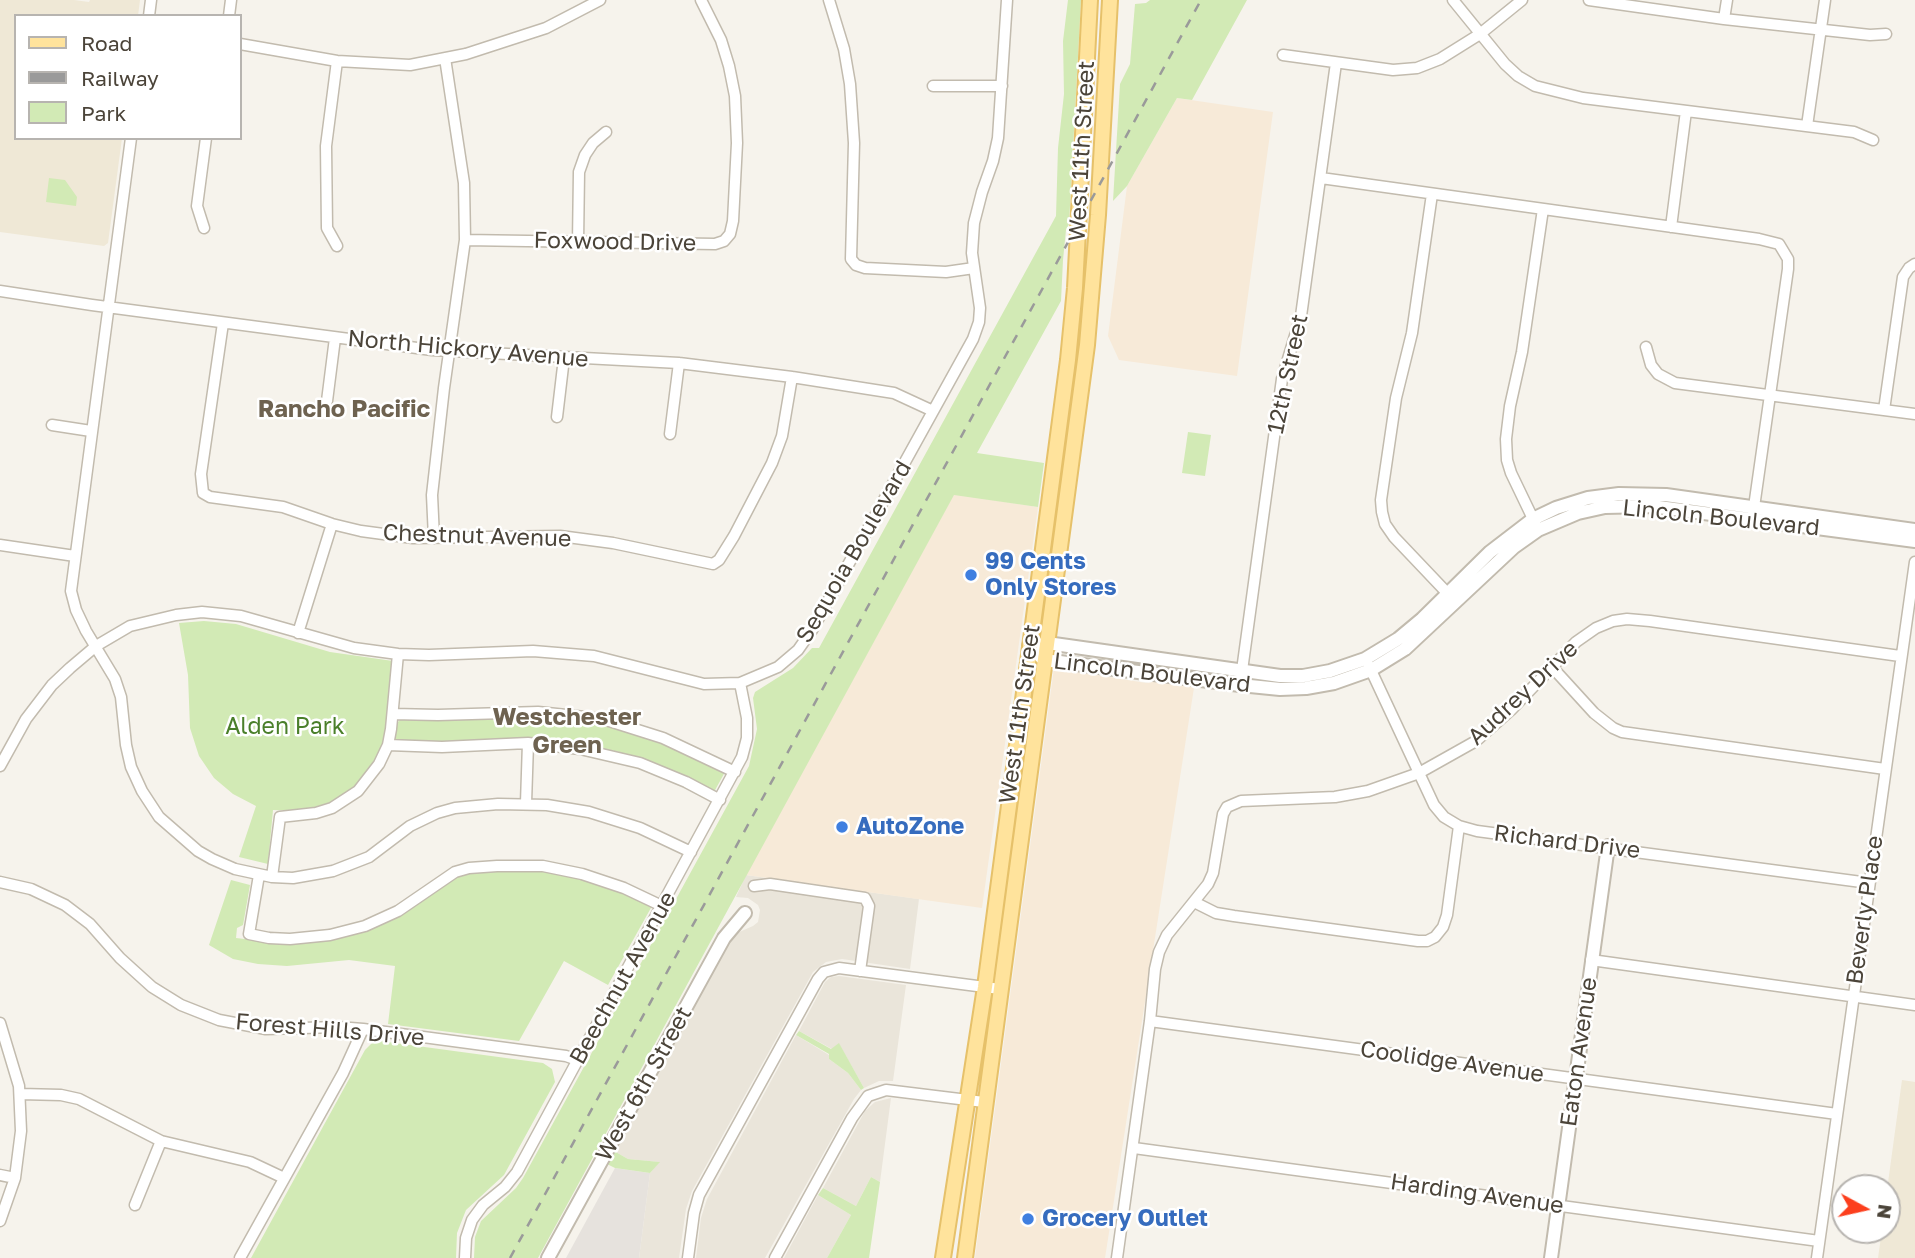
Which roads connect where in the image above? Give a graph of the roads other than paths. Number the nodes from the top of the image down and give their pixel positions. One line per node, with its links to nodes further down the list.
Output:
1 (600, 0): 18 (street)
2 (701, 0): 35 (street, Foxwood Drive)
3 (829, 0): 38 (street)
4 (1007, 0): 22 (street, Sequoia Boulevard)
5 (1090, 0): 70 (main road, West 11th Street)
6 (1110, 0): 68 (main road, West 11th Street)
7 (1453, 0): 14 (street)
8 (1522, 0): 14 (street)
9 (1589, 0): 12 (street)
10 (1727, 0): 12 (street)
11 (1825, 0): 13 (street)
12 (1724, 19): 13 (street)
13 (1821, 30): 15 (street); 24 (street)
14 (1480, 34): 20 (street); 23 (street)
15 (1886, 34)
16 (242, 44): 19 (street)
17 (1283, 55): 20 (street)
18 (445, 58): 19 (street); 34 (street)
19 (337, 61): 36 (street)
20 (1336, 63): 29 (street, 12th Street)
21 (933, 86): 22 (street)
22 (1002, 86): 38 (street, Sequoia Boulevard)
23 (1686, 111): 24 (street); 32 (street)
24 (1807, 126): 28 (street)
25 (606, 132): 35 (street)
26 (131, 140): 40 (street)
27 (206, 140): 33 (street)
28 (1873, 140)
29 (1321, 178): 30 (street); 76 (street, 12th Street)
30 (1432, 194): 31 (street); 66 (street)
31 (1543, 209): 32 (street); 59 (street)
32 (1671, 227): 48 (street)
33 (204, 228)
34 (465, 240): 35 (street, Foxwood Drive); 44 (street)
35 (578, 243)
36 (337, 246)
37 (1915, 264): 50 (street)
38 (974, 268): 51 (street, Sequoia Boulevard)
39 (0, 291): 40 (street, North Hickory Avenue)
40 (108, 307): 41 (street, North Hickory Avenue); 55 (street)
41 (223, 323): 42 (street, North Hickory Avenue); 58 (street, Chestnut Avenue)
42 (335, 338): 44 (street, North Hickory Avenue); 49 (street)
43 (1646, 347): 48 (street)
44 (449, 351): 45 (street, North Hickory Avenue); 61 (street)
45 (564, 358): 46 (street, North Hickory Avenue); 53 (street)
46 (679, 363): 47 (street, North Hickory Avenue); 56 (street)
47 (792, 377): 51 (street, North Hickory Avenue); 61 (street, Chestnut Avenue)
48 (1770, 394): 50 (street); 57 (street)
49 (327, 401)
50 (1884, 410): 52 (street)
51 (933, 411): 77 (street, Sequoia Boulevard)
52 (1915, 414)
53 (557, 417)
54 (52, 425): 55 (street)
55 (91, 431): 64 (street)
56 (670, 434)
57 (1753, 514): 59 (street, Lincoln Boulevard); 60 (street, Lincoln Boulevard); 62 (street, Lincoln Boulevard)
58 (332, 524): 61 (street, Chestnut Avenue); 67 (street)
59 (1536, 525): 66 (street, Lincoln Boulevard)
60 (1915, 530)
61 (434, 538)
62 (1915, 541)
63 (0, 545): 64 (street)
64 (75, 556): 69 (street)
65 (1915, 562): 72 (street, Beverly Place)
66 (1452, 597): 74 (street, Lincoln Boulevard)
67 (298, 633): 69 (street, Sequoia Boulevard); 71 (street, Sequoia Boulevard)
68 (1047, 643): 70 (street, Lincoln Boulevard); 73 (main road, West 11th Street); 76 (street, Lincoln Boulevard)
69 (96, 646): 82 (street, Sequoia Boulevard); 91 (street)
70 (1029, 646): 73 (street, Lincoln Boulevard); 101 (main road, West 11th Street)
71 (398, 654): 77 (street, Sequoia Boulevard); 79 (street)
72 (1900, 656): 75 (street, Audrey Drive); 83 (street, Beverly Place)
73 (1044, 660): 78 (street, Lincoln Boulevard); 101 (main road, West 11th Street)
74 (1368, 665): 76 (street, Lincoln Boulevard); 78 (street, Lincoln Boulevard); 85 (street, Richard Drive)
75 (1552, 667): 83 (street); 85 (street, Audrey Drive)
76 (1241, 671): 78 (street, 12th Street)
77 (740, 683): 84 (street, Beechnut Avenue)
78 (1240, 685)
79 (393, 714): 81 (street); 84 (street)
80 (528, 743): 81 (street); 86 (street); 87 (street)
81 (388, 745): 92 (street)
82 (0, 766)
83 (1885, 769): 94 (street, Beverly Place)
84 (735, 772): 86 (street, Beechnut Avenue)
85 (1419, 774): 88 (street, Richard Drive); 96 (street, Audrey Drive)
86 (720, 800): 90 (street, Beechnut Avenue)
87 (526, 803): 90 (street); 92 (street)
88 (1459, 826): 89 (street, Richard Drive); 96 (street)
89 (1608, 846): 94 (street, Richard Drive); 99 (street, Eaton Avenue)
90 (691, 852): 97 (street, Beechnut Avenue)
91 (259, 875): 92 (street); 97 (street)
92 (272, 877)
93 (0, 882): 106 (street, Forest Hills Drive)
94 (1869, 883): 102 (street, Beverly Place)
95 (754, 886): 100 (street)
96 (1194, 902): 104 (street)
97 (662, 906): 107 (street, Beechnut Avenue)
98 (745, 913): 124 (street, West 6th Street)
99 (1591, 960): 102 (street); 108 (street, Eaton Avenue)
100 (860, 971): 101 (street); 125 (street)
101 (993, 988): 110 (main road, West 11th Street); 111 (main road, West 11th Street)
102 (1853, 997): 103 (street); 112 (street, Beverly Place)
103 (1915, 1005)
104 (1150, 1021): 108 (street, Coolidge Avenue); 114 (street)
105 (0, 1023): 109 (street)
106 (363, 1029): 107 (street, Forest Hills Drive); 117 (street)
107 (578, 1060): 123 (street, Beechnut Avenue)
108 (1576, 1079): 112 (street, Coolidge Avenue); 119 (street, Eaton Avenue)
109 (20, 1094): 113 (street); 116 (street)
110 (968, 1100): 111 (street); 126 (street); 127 (main road, West 11th Street)
111 (985, 1102): 128 (main road, West 11th Street)
112 (1837, 1114): 121 (street, Beverly Place)
113 (161, 1140): 117 (street); 118 (street)
114 (1134, 1148): 119 (street, Harding Avenue); 129 (street)
115 (0, 1175): 116 (street)
116 (15, 1178): 120 (street)
117 (284, 1178): 122 (street)
118 (135, 1205)
119 (1558, 1205): 121 (street, Harding Avenue); 130 (street, Eaton Avenue)
120 (0, 1221)
121 (1819, 1241): 131 (street, Beverly Place)
122 (240, 1258)
123 (465, 1258)
124 (548, 1258)
125 (688, 1258)
126 (775, 1258)
127 (943, 1258)
128 (965, 1258)
129 (1117, 1258)
130 (1550, 1258)
131 (1817, 1258)

